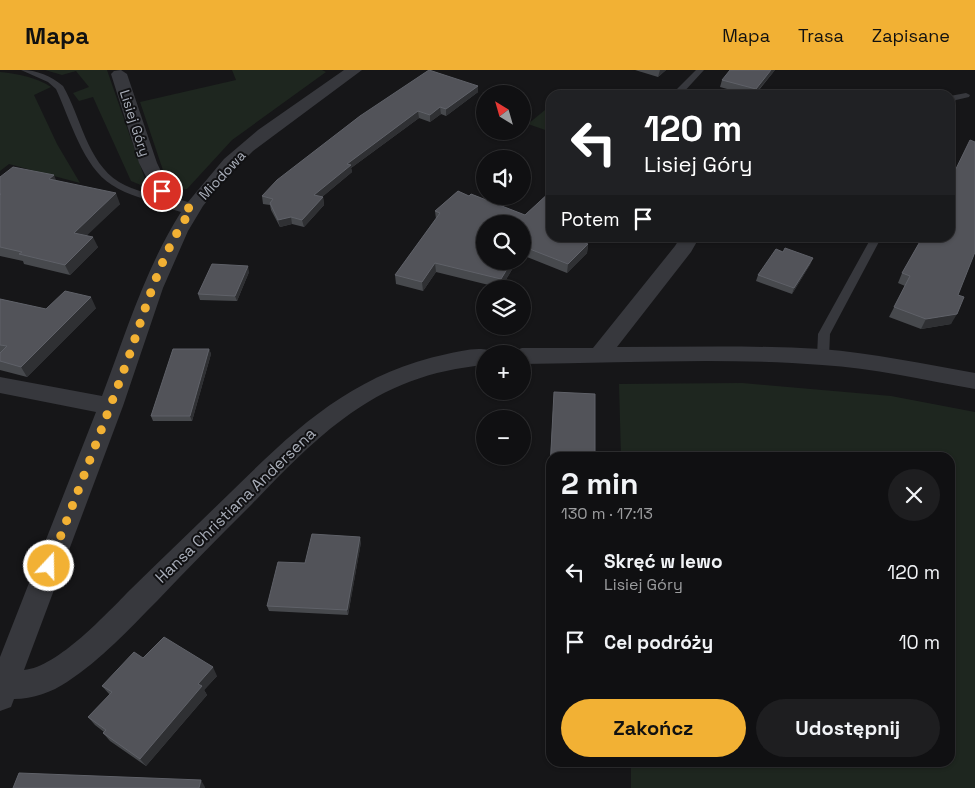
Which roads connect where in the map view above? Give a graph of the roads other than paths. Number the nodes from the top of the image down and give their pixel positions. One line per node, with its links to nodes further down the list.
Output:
1 (25, 70): 8 (lane)
2 (354, 70): 9 (street, Miodowa)
3 (700, 70): 5 (lane)
4 (119, 74): 8 (street, Lisiej Góry)
5 (681, 90)
6 (966, 95): 7 (lane)
7 (955, 97)
8 (167, 202): 9 (street)
9 (192, 209): 18 (street, Miodowa)
10 (687, 242): 12 (street)
11 (874, 242): 14 (lane)
12 (600, 355): 13 (street); 14 (street)
13 (531, 356)
14 (823, 357): 16 (street)
15 (476, 358): 19 (street, Hansa Christiana Andersena)
16 (975, 381)
17 (0, 385): 18 (street)
18 (111, 406): 19 (street, Miodowa)
19 (1, 688)

